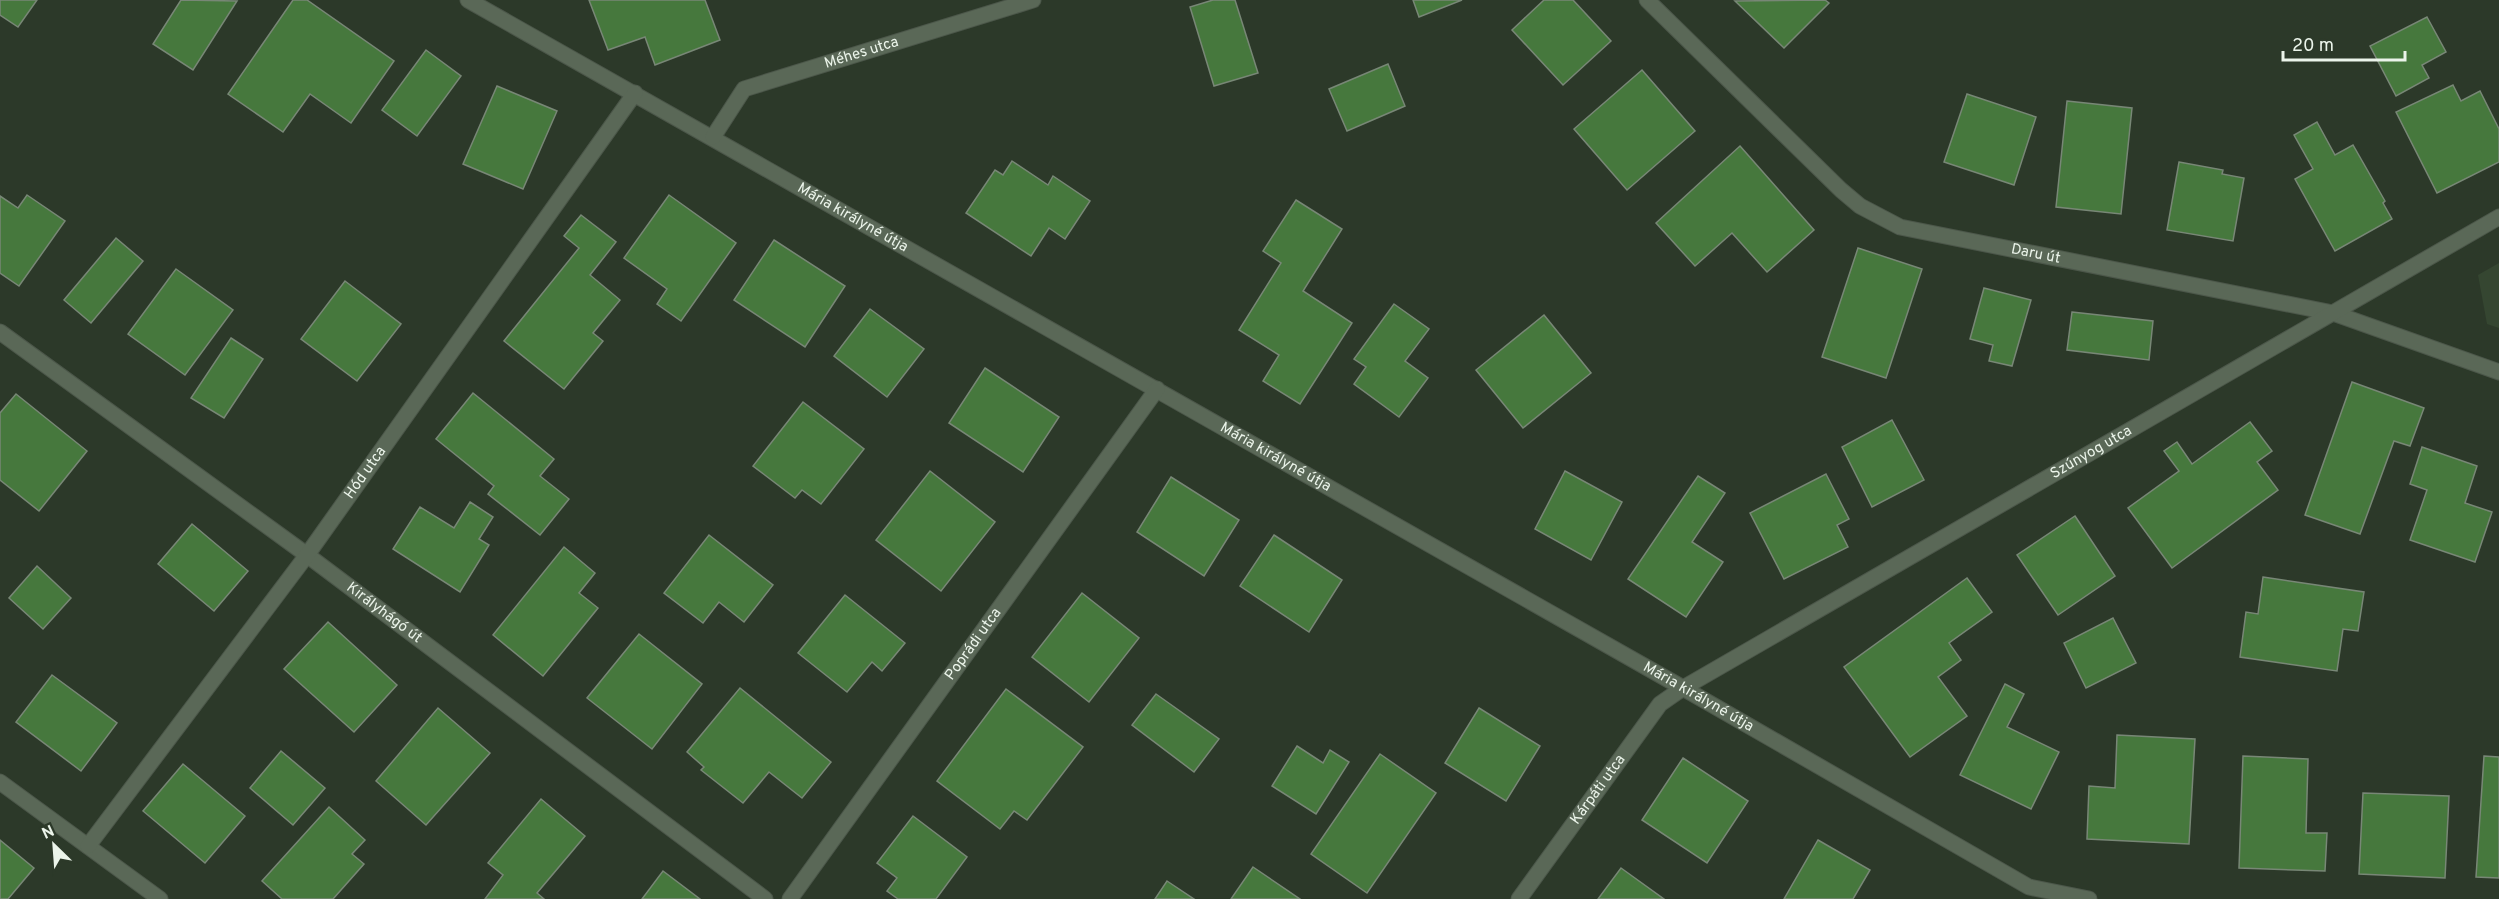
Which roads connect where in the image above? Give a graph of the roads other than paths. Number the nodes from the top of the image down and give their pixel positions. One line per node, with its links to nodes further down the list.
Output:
1 (468, 0): 4 (street, Mária királyné útja)
2 (1033, 0): 5 (street, Méhes utca)
3 (1647, 0): 7 (street, Daru út)
4 (635, 93): 5 (street, Mária királyné útja); 11 (street, Hód utca)
5 (713, 137): 10 (street, Mária királyné útja)
6 (2499, 217): 7 (street, Szúnyog utca)
7 (2333, 313): 9 (street, Daru út); 12 (street, Szúnyog utca)
8 (0, 332): 11 (street, Királyhágó út)
9 (2499, 372)
10 (1157, 389): 12 (street, Mária királyné útja); 18 (street, Poprádi utca)
11 (308, 555): 14 (street, Hód utca); 17 (street, Királyhágó út)
12 (1683, 688): 15 (street, Mária királyné útja); 19 (street, Kárpáti utca)
13 (0, 783): 14 (street)
14 (88, 846): 16 (street)
15 (2029, 887): 20 (street); 21 (street, Mária királyné útja)
16 (160, 899)
17 (765, 899)
18 (790, 899)
19 (1519, 899)
20 (2042, 899)
21 (2089, 899)

